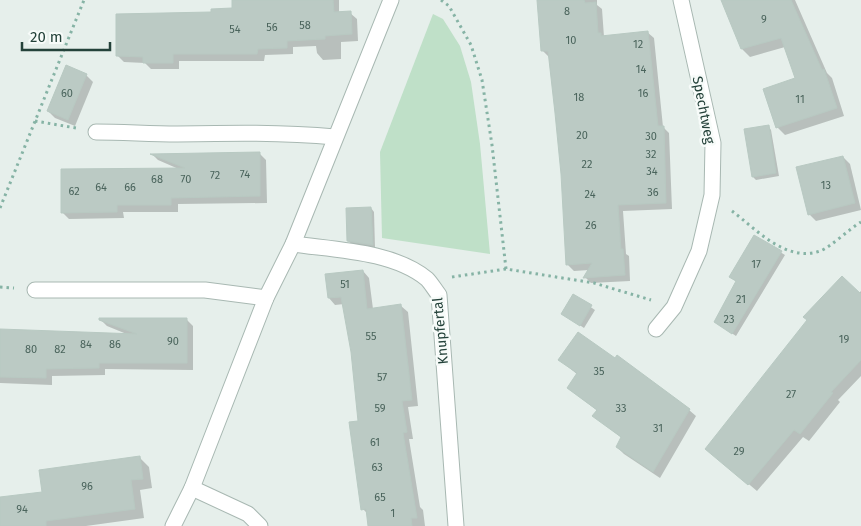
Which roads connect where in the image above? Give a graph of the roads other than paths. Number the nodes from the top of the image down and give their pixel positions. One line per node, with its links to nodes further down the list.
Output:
1 (391, 0): 4 (street)
2 (681, 0): 8 (street, Spechtweg)
3 (96, 132): 4 (street)
4 (335, 138): 5 (street)
5 (293, 244): 7 (street); 12 (street, Knupfertal)
6 (35, 290): 7 (street)
7 (266, 298): 9 (street)
8 (656, 329)
9 (192, 488): 10 (street); 11 (street)
10 (173, 526)
11 (260, 526)
12 (456, 526)

